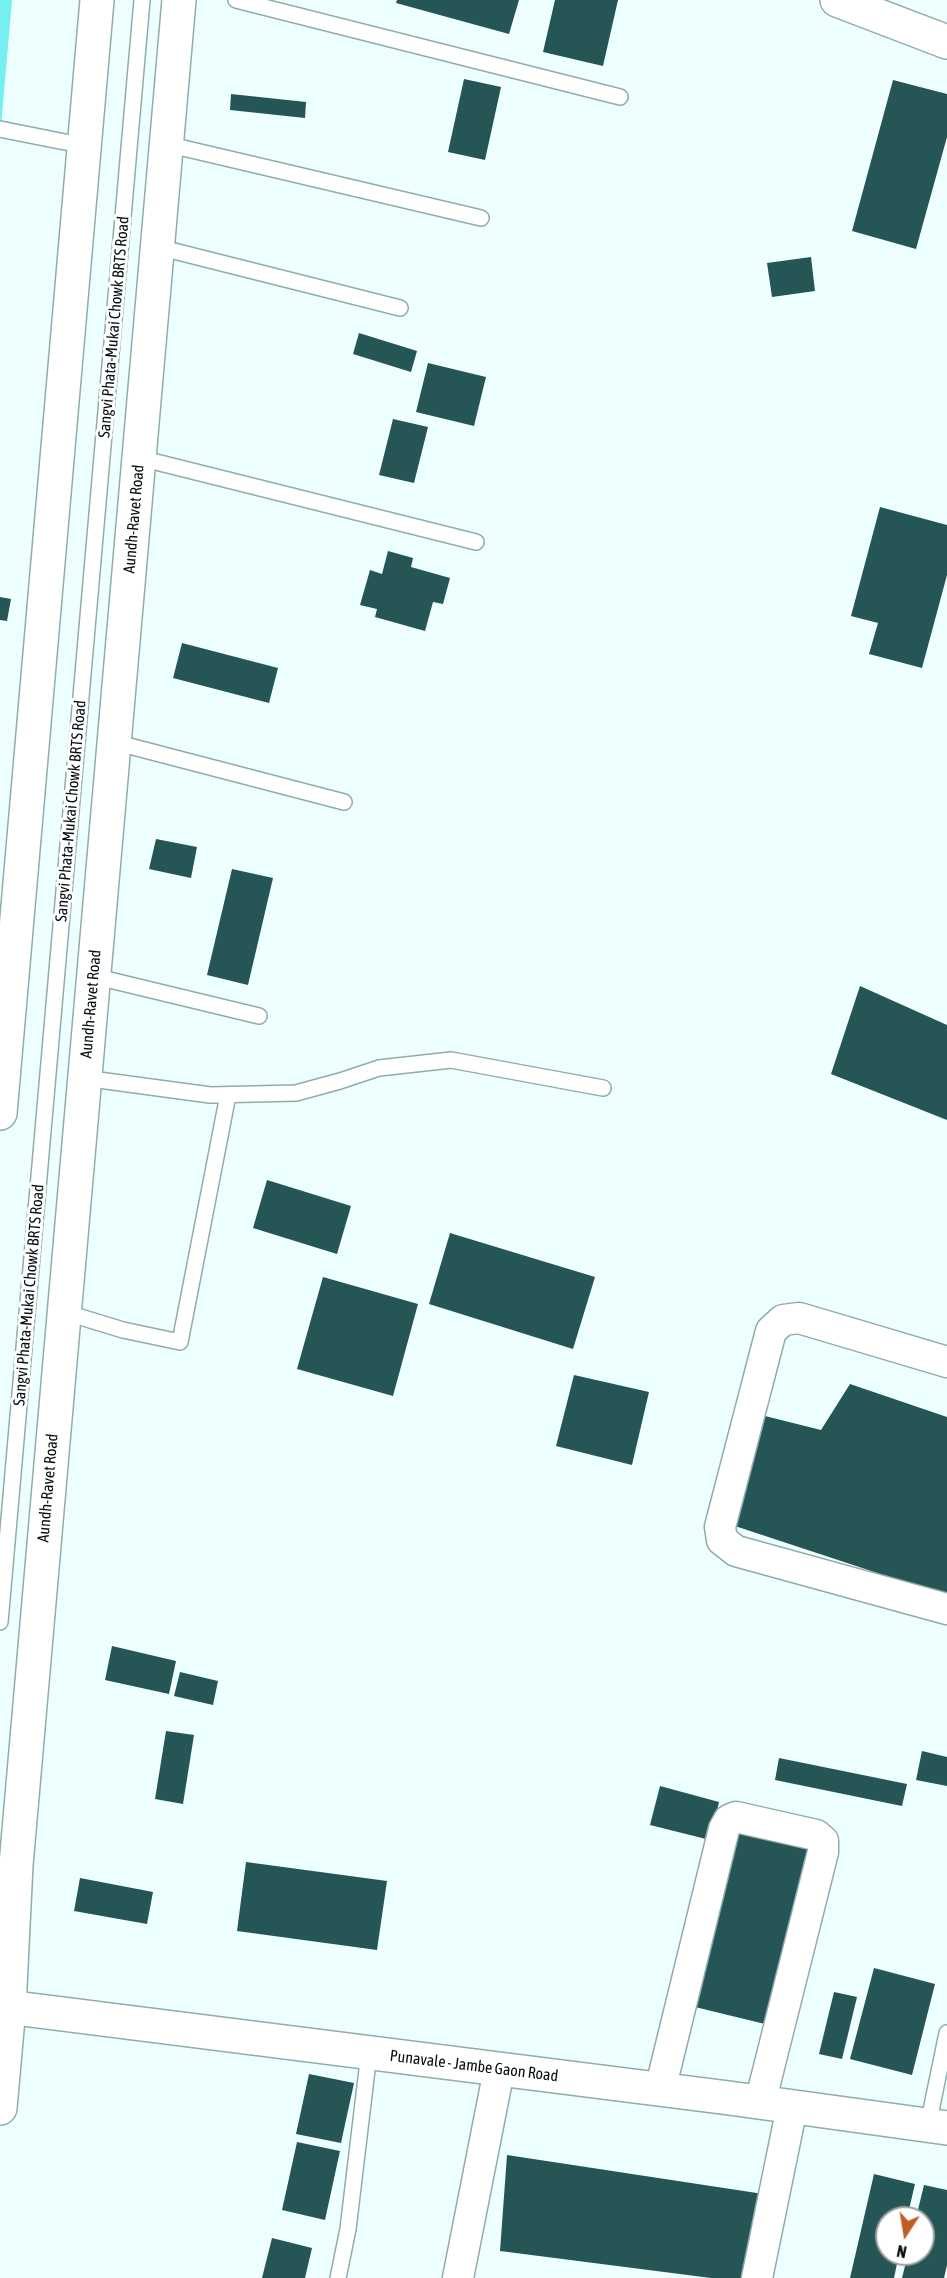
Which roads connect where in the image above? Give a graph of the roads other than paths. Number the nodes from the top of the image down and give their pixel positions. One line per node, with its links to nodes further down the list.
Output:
1 (98, 0): 10 (main road)
2 (142, 0): 28 (lane, Sangvi Phata-Mukai Chowk BRTS Road)
3 (179, 0): 9 (main road, Aundh-Ravet Road)
4 (236, 0): 7 (lane)
5 (837, 0): 6 (main road)
6 (947, 42)
7 (620, 97)
8 (0, 129): 10 (lane)
9 (166, 144): 11 (lane); 12 (main road, Aundh-Ravet Road)
10 (85, 146): 18 (main road)
11 (481, 218)
12 (158, 247): 13 (lane); 14 (main road, Aundh-Ravet Road)
13 (400, 308)
14 (140, 458): 15 (lane); 16 (main road, Aundh-Ravet Road)
15 (476, 542)
16 (114, 742): 17 (lane); 19 (main road, Aundh-Ravet Road)
17 (344, 802)
18 (10, 888): 24 (main road)
19 (93, 976): 20 (lane); 21 (main road, Aundh-Ravet Road)
20 (259, 1016)
21 (84, 1078): 23 (lane); 25 (main road, Aundh-Ravet Road)
22 (603, 1088): 23 (lane)
23 (228, 1095): 25 (lane)
24 (0, 1113)
25 (64, 1312): 30 (main road, Aundh-Ravet Road)
26 (947, 1362): 27 (street)
27 (947, 1609)
28 (0, 1622)
29 (0, 1964): 30 (lane)
30 (5, 2007): 32 (main road, Punavale - Jambe Gaon Road); 37 (main road, Aundh-Ravet Road)
31 (947, 2033): 38 (lane)
32 (369, 2053): 33 (main road, Punavale - Jambe Gaon Road); 39 (lane)
33 (499, 2070): 34 (main road, Punavale - Jambe Gaon Road); 40 (street)
34 (660, 2090): 35 (main road, Punavale - Jambe Gaon Road); 35 (street)
35 (760, 2103): 36 (main road, Punavale - Jambe Gaon Road)
36 (792, 2107): 38 (main road, Punavale - Jambe Gaon Road); 41 (street)
37 (0, 2108)
38 (937, 2127)
39 (338, 2278)
40 (458, 2278)
41 (757, 2278)

